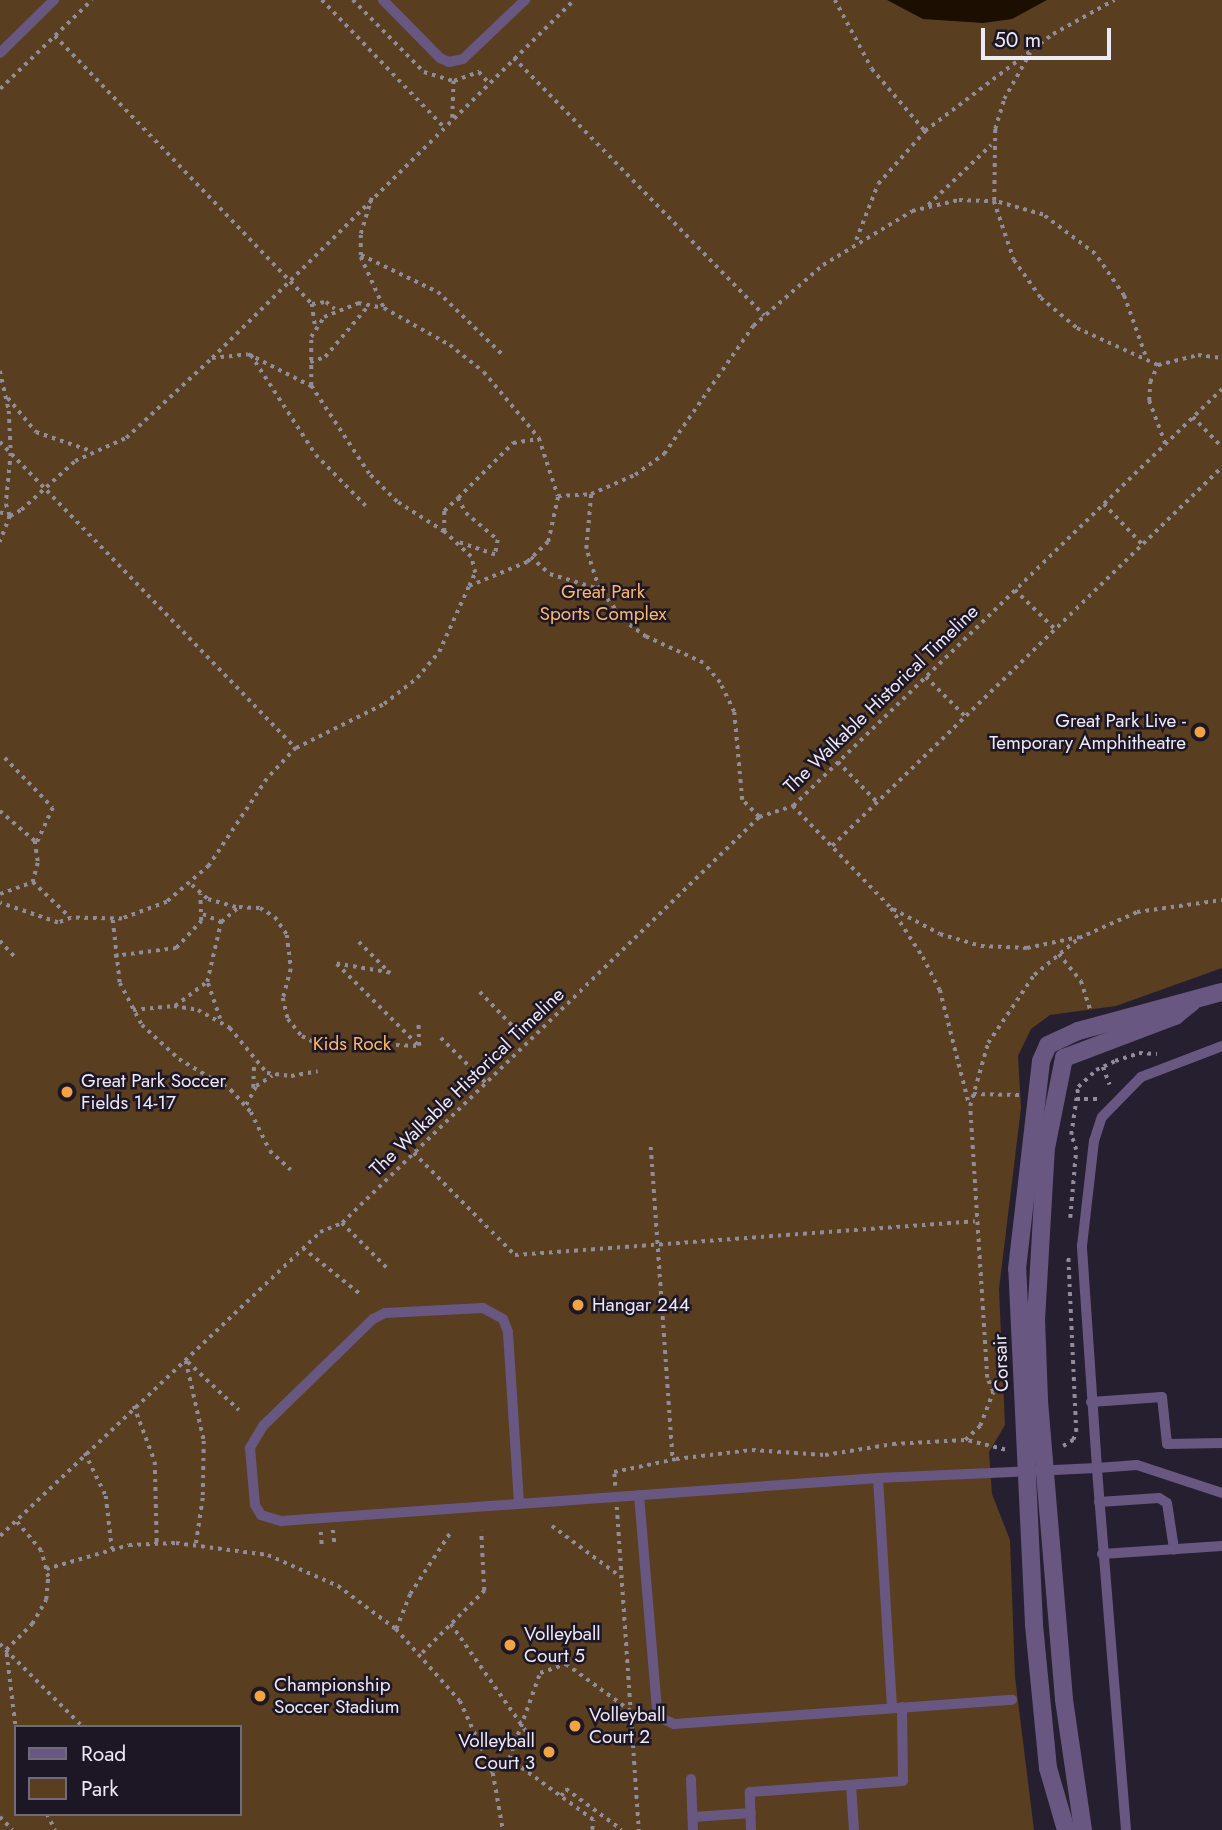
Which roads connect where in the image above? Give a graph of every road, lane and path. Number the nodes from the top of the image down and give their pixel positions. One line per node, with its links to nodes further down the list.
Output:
1 (54, 0): 10 (lane)
2 (92, 0): 9 (path)
3 (321, 0): 16 (path)
4 (383, 0): 5 (lane)
5 (525, 0)
6 (574, 0): 12 (path)
7 (835, 0): 17 (path)
8 (1114, 0): 11 (path)
9 (55, 36): 14 (path); 24 (path)
10 (0, 52)
11 (1030, 53): 17 (path); 18 (path)
12 (514, 58): 15 (path); 29 (path)
13 (453, 81): 15 (path)
14 (0, 89)
15 (452, 119): 16 (path)
16 (444, 127): 19 (path)
17 (925, 131): 22 (path)
18 (993, 144): 20 (path); 21 (path)
19 (373, 196): 23 (path); 24 (path)
20 (994, 201): 21 (path); 32 (path); 32 (path)
21 (928, 206): 22 (path)
22 (855, 242): 29 (path)
23 (361, 255): 27 (path); 33 (path)
24 (289, 278): 25 (path); 34 (path)
25 (312, 304): 28 (path); 30 (path)
26 (369, 305): 27 (path); 28 (path); 36 (path)
27 (384, 308): 43 (path)
28 (335, 309): 30 (path)
29 (764, 315): 51 (path)
30 (315, 326): 36 (path)
31 (251, 355): 34 (path); 39 (path); 55 (path)
32 (1145, 355): 37 (path)
33 (504, 356)
34 (212, 358): 47 (path)
35 (1222, 358): 37 (path)
36 (310, 362): 39 (path)
37 (1158, 365): 45 (path)
38 (1, 375): 41 (path)
39 (311, 386): 58 (path)
40 (1222, 389): 42 (path, The Walkable Historical Timeline)
41 (6, 396): 47 (path); 48 (path)
42 (1193, 417): 45 (path, The Walkable Historical Timeline); 46 (path)
43 (539, 438): 52 (path); 53 (path)
44 (0, 442): 48 (path)
45 (1166, 444): 54 (path, The Walkable Historical Timeline)
46 (1222, 447)
47 (91, 451): 50 (path)
48 (11, 453): 50 (path); 57 (path)
49 (1222, 467): 61 (path)
50 (42, 486): 57 (path); 69 (path)
51 (591, 494): 52 (path); 64 (path)
52 (558, 496): 62 (path)
53 (458, 498): 58 (path); 59 (path)
54 (1104, 504): 61 (path); 65 (path, The Walkable Historical Timeline)
55 (366, 506)
56 (0, 512): 57 (path)
57 (10, 516): 60 (path)
58 (444, 532): 59 (path)
59 (456, 541): 63 (path)
60 (0, 542)
61 (1142, 544): 66 (path)
62 (531, 556): 63 (path); 64 (path)
63 (469, 586): 69 (path)
64 (599, 589): 75 (path)
65 (1015, 590): 66 (path); 67 (path, The Walkable Historical Timeline)
66 (1055, 629): 68 (path)
67 (926, 677): 68 (path); 71 (path, The Walkable Historical Timeline)
68 (965, 716): 72 (path)
69 (296, 748): 79 (path)
70 (5, 758): 76 (path)
71 (838, 762): 72 (path); 73 (path, The Walkable Historical Timeline)
72 (877, 802): 77 (path)
73 (793, 806): 75 (path, The Walkable Historical Timeline); 77 (path)
74 (0, 811): 76 (path)
75 (759, 817): 106 (path, The Walkable Historical Timeline)
76 (36, 845): 78 (path)
77 (832, 846): 85 (path)
78 (33, 883): 80 (path); 87 (path)
79 (191, 884): 81 (path); 88 (path)
80 (0, 894)
81 (200, 894): 84 (path); 86 (path)
82 (1222, 899): 90 (path)
83 (0, 903): 87 (path)
84 (239, 907): 89 (path); 107 (path)
85 (891, 908): 90 (path); 123 (path)
86 (203, 914): 89 (path); 94 (path)
87 (71, 918): 88 (path)
88 (113, 920): 94 (path)
89 (221, 922): 96 (path)
90 (1085, 935): 93 (path)
91 (0, 941): 95 (path)
92 (359, 942): 109 (path)
93 (1059, 954): 102 (path); 118 (path)
94 (114, 956): 101 (path)
95 (15, 957)
96 (207, 982): 100 (path); 103 (path)
97 (480, 992): 106 (path)
98 (1222, 992): 99 (street, Corsair)
99 (1192, 1002): 142 (street, Corsair); 144 (street, Corsair)
100 (174, 1006): 101 (path); 103 (path)
101 (133, 1010): 122 (path)
102 (1091, 1015)
103 (220, 1019): 111 (path)
104 (418, 1023): 109 (path)
105 (441, 1038): 115 (path)
106 (528, 1042): 115 (path, The Walkable Historical Timeline)
107 (319, 1045)
108 (396, 1045): 109 (path)
109 (419, 1046)
110 (1222, 1046): 134 (lane)
111 (254, 1062): 114 (path); 117 (path)
112 (1103, 1066): 116 (path)
113 (318, 1071): 114 (path)
114 (274, 1074): 117 (path)
115 (486, 1083): 125 (path, The Walkable Historical Timeline)
116 (1110, 1086)
117 (253, 1090): 122 (path)
118 (973, 1094): 119 (path); 123 (path)
119 (1024, 1094)
120 (1076, 1099): 121 (path)
121 (1098, 1099)
122 (246, 1105): 126 (path)
123 (970, 1106): 127 (path)
124 (651, 1147): 129 (path)
125 (414, 1153): 128 (path, The Walkable Historical Timeline); 129 (path)
126 (292, 1170)
127 (975, 1221): 129 (path); 137 (path)
128 (342, 1223): 130 (path, The Walkable Historical Timeline); 131 (path)
129 (657, 1244): 141 (path)
130 (303, 1248): 132 (path); 133 (path, The Walkable Historical Timeline)
131 (387, 1268)
132 (360, 1294)
133 (186, 1361): 135 (path, The Walkable Historical Timeline); 136 (path); 157 (path)
134 (1091, 1402): 138 (lane); 143 (lane)
135 (134, 1406): 140 (path, The Walkable Historical Timeline); 156 (path)
136 (239, 1410)
137 (965, 1440): 139 (path); 141 (path)
138 (1222, 1443)
139 (1005, 1450)
140 (85, 1453): 151 (path, The Walkable Historical Timeline); 159 (path)
141 (673, 1460): 148 (path)
142 (1045, 1468): 143 (lane); 144 (lane); 191 (street, Corsair)
143 (1097, 1468): 146 (lane); 149 (lane)
144 (1025, 1469): 145 (lane); 190 (street, Corsair)
145 (878, 1478): 147 (lane); 170 (lane)
146 (1222, 1493)
147 (639, 1495): 148 (lane); 170 (lane)
148 (616, 1498): 150 (lane); 163 (path)
149 (1099, 1502): 160 (lane); 161 (lane)
150 (519, 1503): 150 (lane)
151 (16, 1521): 155 (path, The Walkable Historical Timeline); 162 (path)
152 (552, 1527): 163 (path)
153 (481, 1531): 164 (path)
154 (450, 1533): 165 (path)
155 (0, 1536)
156 (158, 1544): 157 (path); 159 (path)
157 (196, 1545): 165 (path)
158 (1222, 1546): 160 (lane)
159 (113, 1549): 162 (path)
160 (1174, 1549): 161 (lane)
161 (1102, 1554): 192 (lane)
162 (46, 1569): 167 (path)
163 (621, 1577): 171 (path)
164 (452, 1624): 168 (path); 174 (path)
165 (396, 1629): 168 (path)
166 (0, 1644): 167 (path)
167 (6, 1650): 172 (path); 173 (path)
168 (421, 1654): 183 (path)
169 (1012, 1700): 170 (lane)
170 (897, 1708): 177 (lane)
171 (631, 1711): 174 (path); 186 (path)
172 (15, 1725)
173 (81, 1725)
174 (522, 1725): 175 (path); 178 (path)
175 (528, 1734)
176 (691, 1779): 180 (lane)
177 (851, 1785): 179 (lane); 189 (lane)
178 (560, 1797): 184 (path); 185 (path)
179 (751, 1813): 180 (lane); 188 (lane)
180 (693, 1816): 187 (lane)
181 (0, 1817): 182 (path)
182 (13, 1830)
183 (503, 1830)
184 (592, 1830)
185 (622, 1830)
186 (639, 1830)
187 (693, 1830)
188 (751, 1830)
189 (854, 1830)
190 (1066, 1830)
191 (1083, 1830)
192 (1126, 1830)

